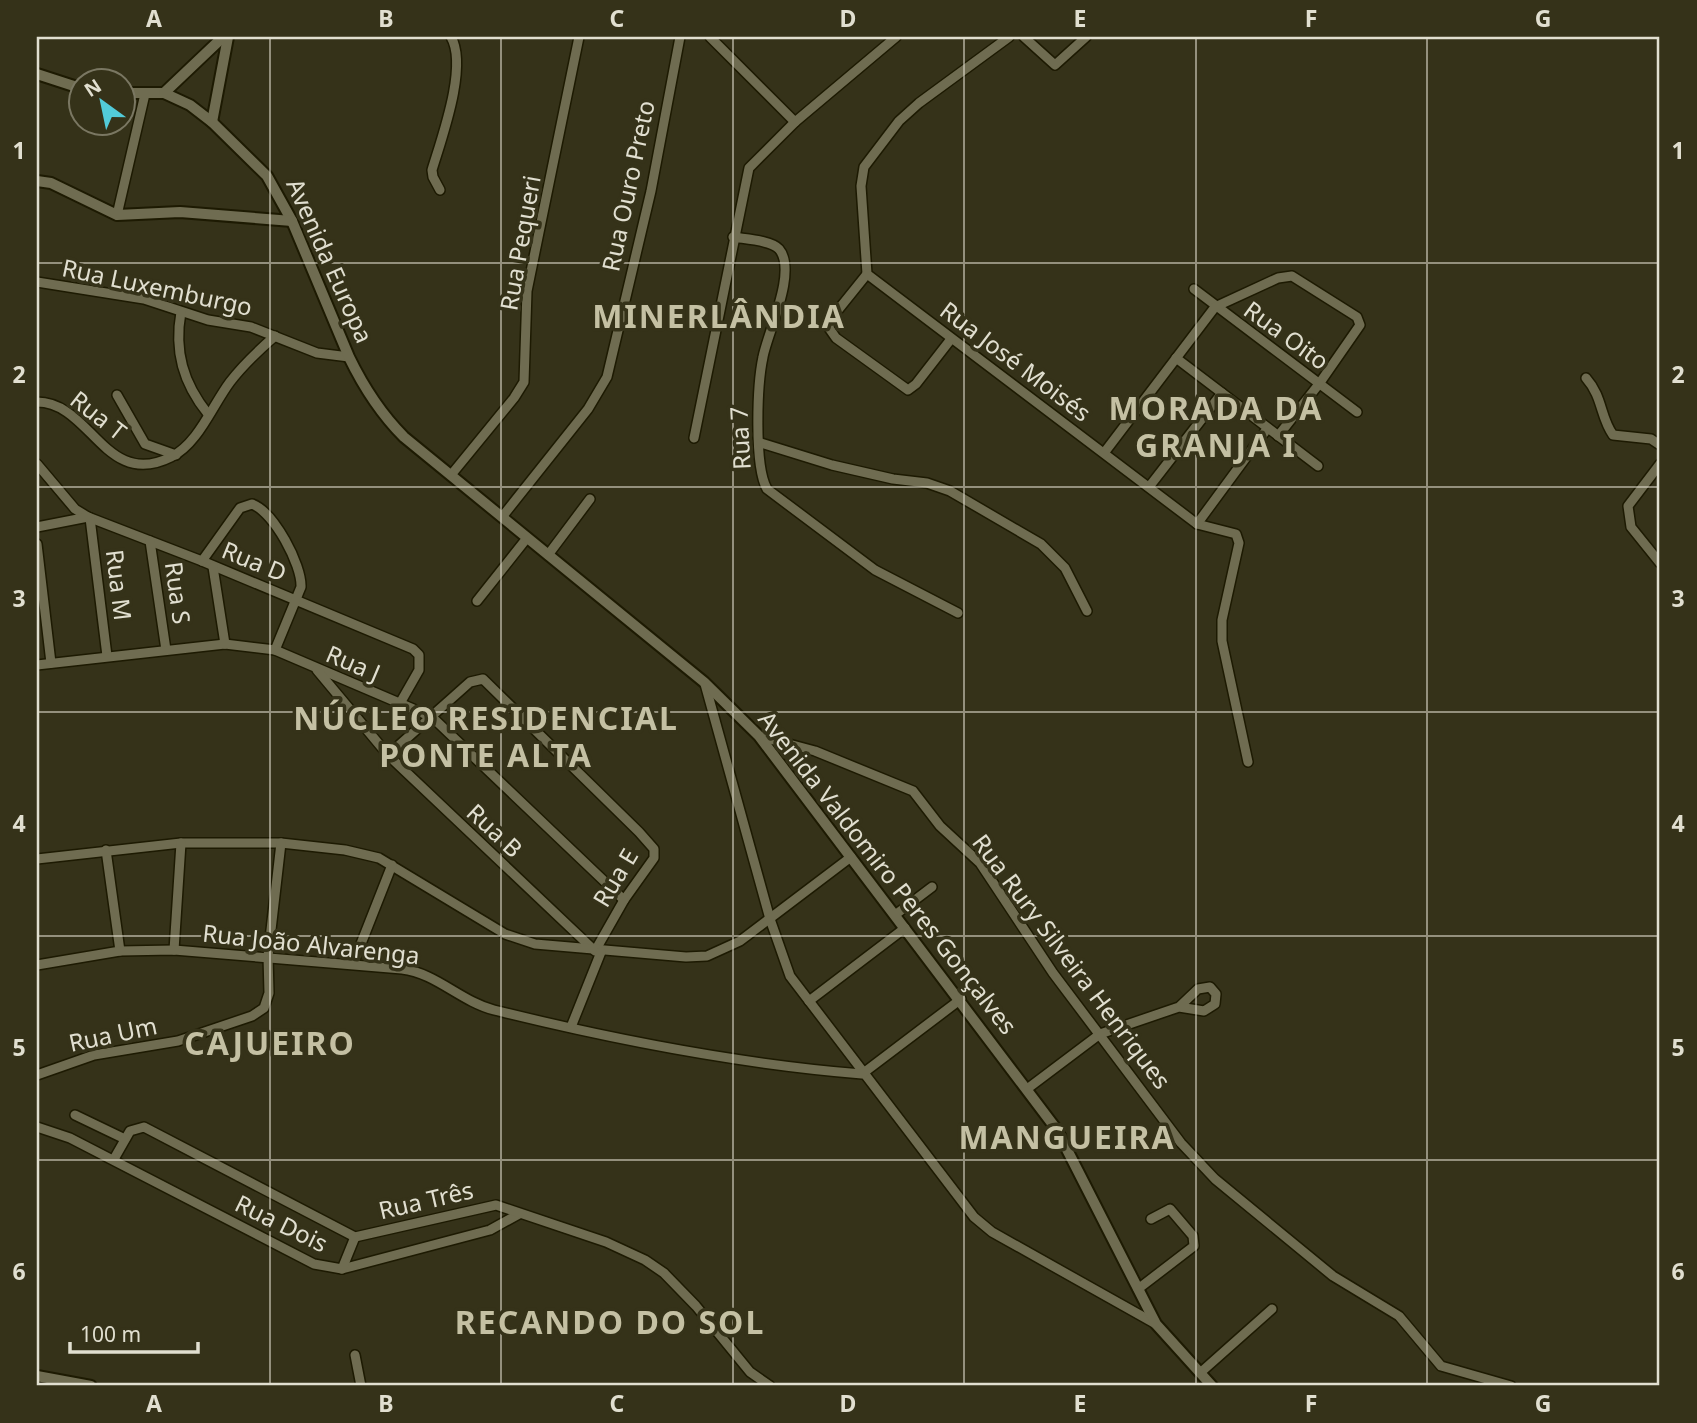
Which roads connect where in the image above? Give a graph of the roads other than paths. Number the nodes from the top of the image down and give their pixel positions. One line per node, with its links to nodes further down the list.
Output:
1 (226, 37): 10 (street); 11 (street)
2 (451, 37): 20 (street)
3 (579, 37): 51 (street, Rua Pequeri)
4 (680, 37): 54 (street, Rua Ouro Preto)
5 (710, 37): 18 (street)
6 (895, 37): 18 (street)
7 (1009, 37): 24 (street)
8 (1024, 37): 9 (street)
9 (1087, 37)
10 (207, 56): 11 (street); 14 (street)
11 (224, 63): 17 (street)
12 (37, 74): 13 (street)
13 (66, 83)
14 (164, 93): 16 (street); 17 (street, Avenida Europa)
15 (136, 94): 16 (street)
16 (145, 94): 21 (street)
17 (212, 122): 22 (street, Avenida Europa)
18 (795, 122): 23 (street)
19 (37, 181): 21 (street)
20 (440, 190)
21 (117, 215): 22 (street)
22 (292, 221): 31 (street, Avenida Europa)
23 (733, 237): 43 (street); 44 (street, Rua 7)
24 (867, 274): 30 (street, Rua José Moisés); 30 (street)
25 (37, 282): 28 (street, Rua Luxemburgo)
26 (1194, 289): 27 (street, Rua Oito)
27 (1215, 307): 32 (street); 34 (street, Rua Oito); 34 (street)
28 (181, 312): 29 (street, Rua Luxemburgo); 39 (street)
29 (275, 336): 31 (street, Rua Luxemburgo); 39 (street)
30 (951, 339): 46 (street, Rua José Moisés)
31 (349, 358): 42 (street, Avenida Europa)
32 (1176, 358): 35 (street); 46 (street)
33 (1586, 378): 45 (street)
34 (1319, 384): 38 (street, Rua Oito); 41 (street)
35 (1222, 393): 40 (street); 52 (street)
36 (117, 396): 47 (street, Rua T)
37 (37, 402): 47 (street, Rua T)
38 (1357, 412)
39 (208, 414): 47 (street)
40 (1267, 429): 41 (street); 56 (street)
41 (1278, 436): 50 (street)
42 (404, 437): 51 (street, Avenida Valdomiro Peres Gonçalves)
43 (694, 438)
44 (761, 443): 67 (street); 68 (street, Rua 7)
45 (1660, 445)
46 (1104, 453): 52 (street, Rua José Moisés)
47 (176, 455)
48 (37, 464): 55 (street, Rua D)
49 (1660, 464): 63 (street)
50 (1318, 466)
51 (451, 475): 54 (street, Avenida Valdomiro Peres Gonçalves)
52 (1149, 487): 56 (street, Rua José Moisés)
53 (590, 499): 61 (street)
54 (502, 517): 58 (street, Avenida Valdomiro Peres Gonçalves)
55 (89, 518): 57 (street); 59 (street, Rua D); 72 (street, Rua M)
56 (1197, 524): 83 (street, Rua José Moisés)
57 (37, 527)
58 (527, 538): 61 (street, Avenida Valdomiro Peres Gonçalves); 66 (street)
59 (150, 541): 62 (street, Rua D); 70 (street, Rua S)
60 (37, 544): 73 (street)
61 (548, 555): 76 (street, Avenida Valdomiro Peres Gonçalves)
62 (202, 561): 64 (street, Rua D); 65 (street)
63 (1660, 563)
64 (212, 567): 65 (street, Rua D); 69 (street)
65 (296, 599): 71 (street); 78 (street, Rua D)
66 (477, 601)
67 (1087, 611)
68 (958, 613)
69 (225, 644): 70 (street, Rua J); 71 (street, Rua J)
70 (166, 650): 72 (street, Rua J)
71 (275, 650): 75 (street, Rua J)
72 (107, 656): 73 (street, Rua J)
73 (51, 663): 74 (street, Rua J)
74 (37, 665)
75 (317, 670): 78 (street, Rua J); 82 (street, Rua B)
76 (704, 682): 77 (street, Avenida Valdomiro Peres Gonçalves); 79 (street)
77 (726, 704): 79 (street); 81 (street, Avenida Valdomiro Peres Gonçalves)
78 (399, 705): 80 (street, Rua J)
79 (714, 713): 93 (street)
80 (432, 718): 82 (street, Rua E); 91 (street, Rua J); 91 (street, Rua E)
81 (759, 736): 87 (street, Avenida Valdomiro Peres Gonçalves); 105 (street, Rua Rury Silveira Henriques)
82 (388, 755): 97 (street, Rua B)
83 (1248, 762)
84 (181, 843): 85 (street); 86 (street); 95 (street)
85 (281, 843): 89 (street); 98 (street, Rua Um)
86 (106, 850): 88 (street); 96 (street)
87 (851, 857): 92 (street, Avenida Valdomiro Peres Gonçalves); 93 (street)
88 (37, 859)
89 (392, 866): 97 (street); 99 (street)
90 (932, 887): 92 (street)
91 (624, 900): 97 (street, Rua E)
92 (895, 915): 94 (street, Avenida Valdomiro Peres Gonçalves)
93 (770, 919): 97 (street); 102 (street)
94 (905, 928): 101 (street, Avenida Valdomiro Peres Gonçalves); 102 (street)
95 (174, 950): 96 (street, Rua João Alvarenga); 98 (street, Rua João Alvarenga)
96 (120, 951): 100 (street, Rua João Alvarenga)
97 (598, 951): 104 (street, Rua E)
98 (268, 956): 99 (street, Rua João Alvarenga); 107 (street, Rua Um)
99 (353, 964): 104 (street, Rua João Alvarenga)
100 (37, 965)
101 (961, 999): 106 (street); 108 (street, Avenida Valdomiro Peres Gonçalves)
102 (809, 1001): 106 (street)
103 (1179, 1007): 105 (street)
104 (571, 1027): 106 (street, Rua João Alvarenga)
105 (1100, 1034): 108 (street); 127 (street, Rua Rury Silveira Henriques)
106 (863, 1074): 119 (street)
107 (37, 1075)
108 (1027, 1089): 117 (street, Avenida Valdomiro Peres Gonçalves)
109 (75, 1115): 111 (street)
110 (37, 1126): 112 (street, Rua Dois)
111 (125, 1139): 112 (street); 115 (street, Rua Três)
112 (114, 1159): 116 (street, Rua Dois)
113 (519, 1214): 115 (street, Rua Três); 116 (street, Rua Dois); 125 (street, Rua Três)
114 (1152, 1219): 117 (street)
115 (355, 1237): 116 (street)
116 (342, 1269)
117 (1138, 1289): 119 (street, Avenida Valdomiro Peres Gonçalves)
118 (1272, 1309): 121 (street)
119 (1156, 1324): 121 (street, Avenida Valdomiro Peres Gonçalves)
120 (355, 1356): 124 (street)
121 (1200, 1373): 126 (street, Avenida Valdomiro Peres Gonçalves)
122 (37, 1376): 123 (street)
123 (90, 1386)
124 (361, 1386)
125 (770, 1386)
126 (1212, 1386)
127 (1511, 1386)

